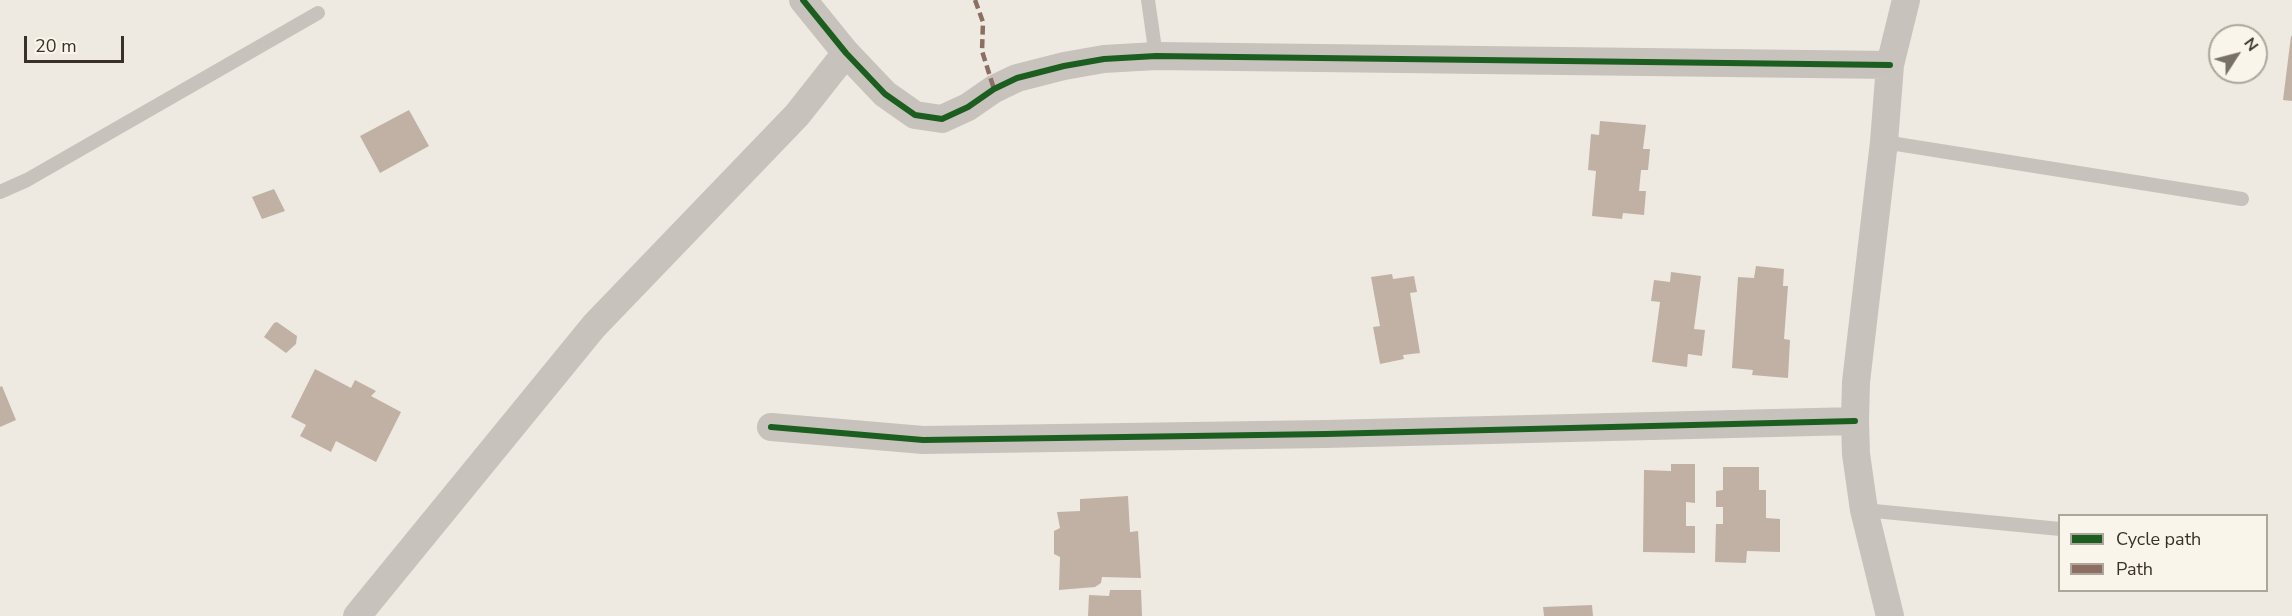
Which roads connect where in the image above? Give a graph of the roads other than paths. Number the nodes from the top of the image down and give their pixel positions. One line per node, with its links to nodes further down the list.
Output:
1 (802, 0): 5 (street)
2 (1148, 0): 6 (lane)
3 (1906, 0): 7 (street)
4 (318, 13): 9 (lane)
5 (846, 53): 6 (street); 15 (street)
6 (1156, 56): 7 (street)
7 (1890, 65): 8 (street)
8 (1884, 142): 10 (lane); 11 (street)
9 (0, 192)
10 (2242, 199)
11 (1855, 421): 12 (street); 13 (street)
12 (771, 427)
13 (1864, 510): 14 (lane); 16 (street)
14 (2058, 529)
15 (357, 616)
16 (1890, 616)

